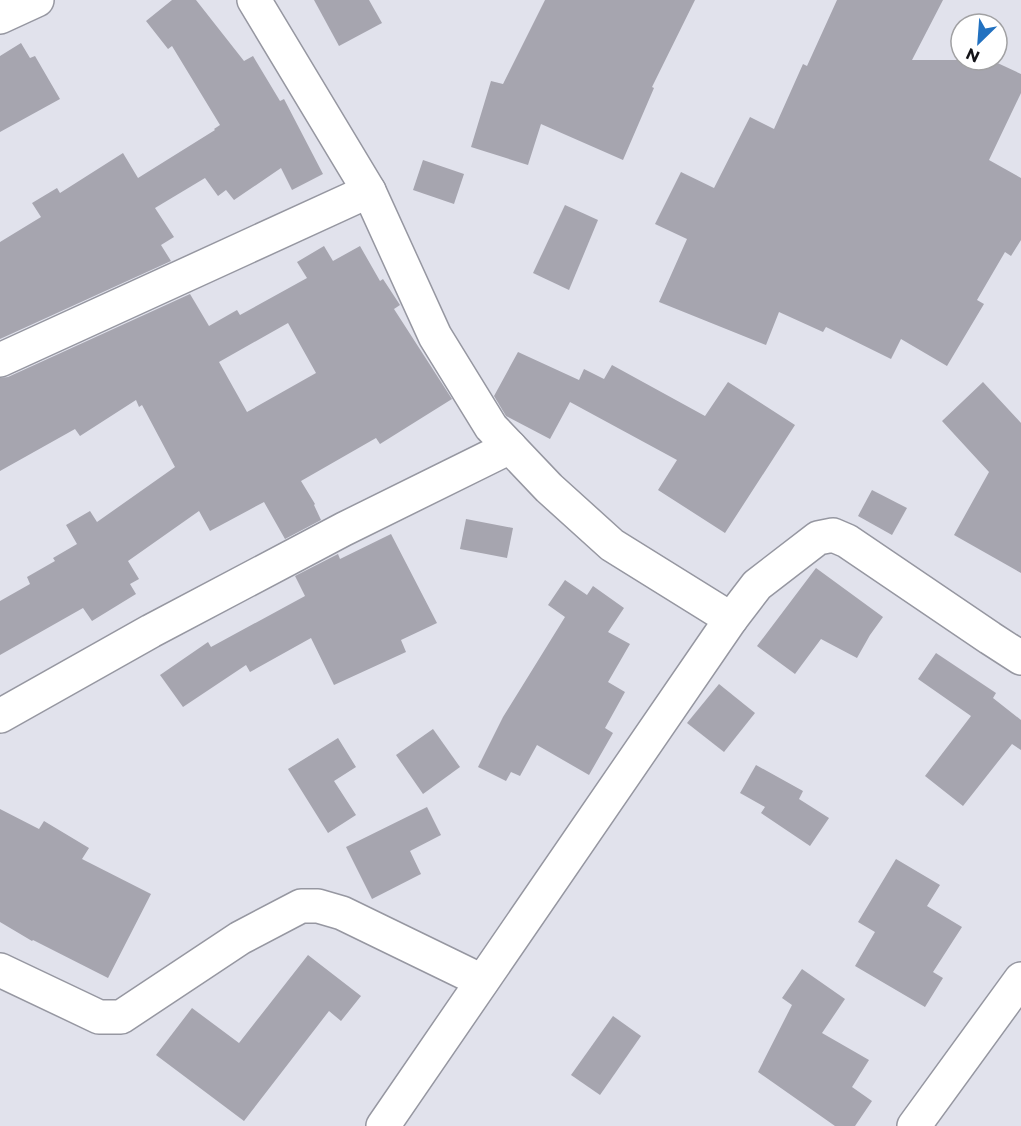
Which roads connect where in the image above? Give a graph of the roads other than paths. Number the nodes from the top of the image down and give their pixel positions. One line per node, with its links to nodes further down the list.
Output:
1 (37, 0): 3 (street)
2 (254, 0): 4 (street)
3 (0, 17)
4 (369, 191): 5 (street); 6 (street)
5 (0, 360)
6 (510, 447): 7 (street); 9 (street)
7 (731, 619): 8 (street); 12 (street)
8 (1021, 658)
9 (0, 716)
10 (0, 970): 12 (street)
11 (1021, 979): 14 (street)
12 (482, 981): 13 (street)
13 (383, 1126)
14 (914, 1126)

